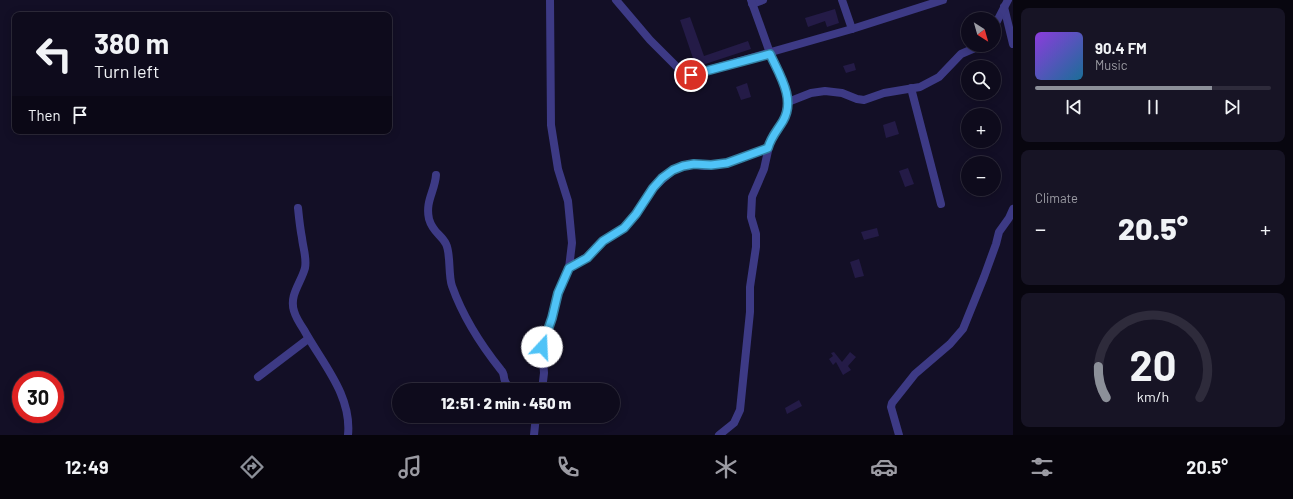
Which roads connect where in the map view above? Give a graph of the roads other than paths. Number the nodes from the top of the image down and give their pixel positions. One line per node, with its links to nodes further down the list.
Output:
1 (550, 0): 21 (street)
2 (616, 0): 13 (street)
3 (763, 0): 6 (street)
4 (842, 0): 10 (street)
5 (942, 0): 7 (street)
6 (752, 2): 13 (street)
7 (924, 3): 10 (street)
8 (1006, 4): 9 (street); 11 (street)
9 (1001, 14)
10 (852, 29): 13 (street)
11 (1013, 44)
12 (966, 52): 14 (street)
13 (770, 54): 15 (street)
14 (912, 88): 15 (street); 18 (street)
15 (788, 102): 16 (street)
16 (768, 148): 21 (street); 29 (street)
17 (436, 175): 24 (street)
18 (941, 204)
19 (298, 208): 22 (street)
20 (1013, 209): 30 (street)
21 (569, 268): 25 (street)
22 (308, 339): 23 (street); 27 (street)
23 (258, 377)
24 (506, 383)
25 (543, 383)
26 (535, 423): 28 (street)
27 (348, 435)
28 (534, 435)
29 (720, 435)
30 (899, 435)

